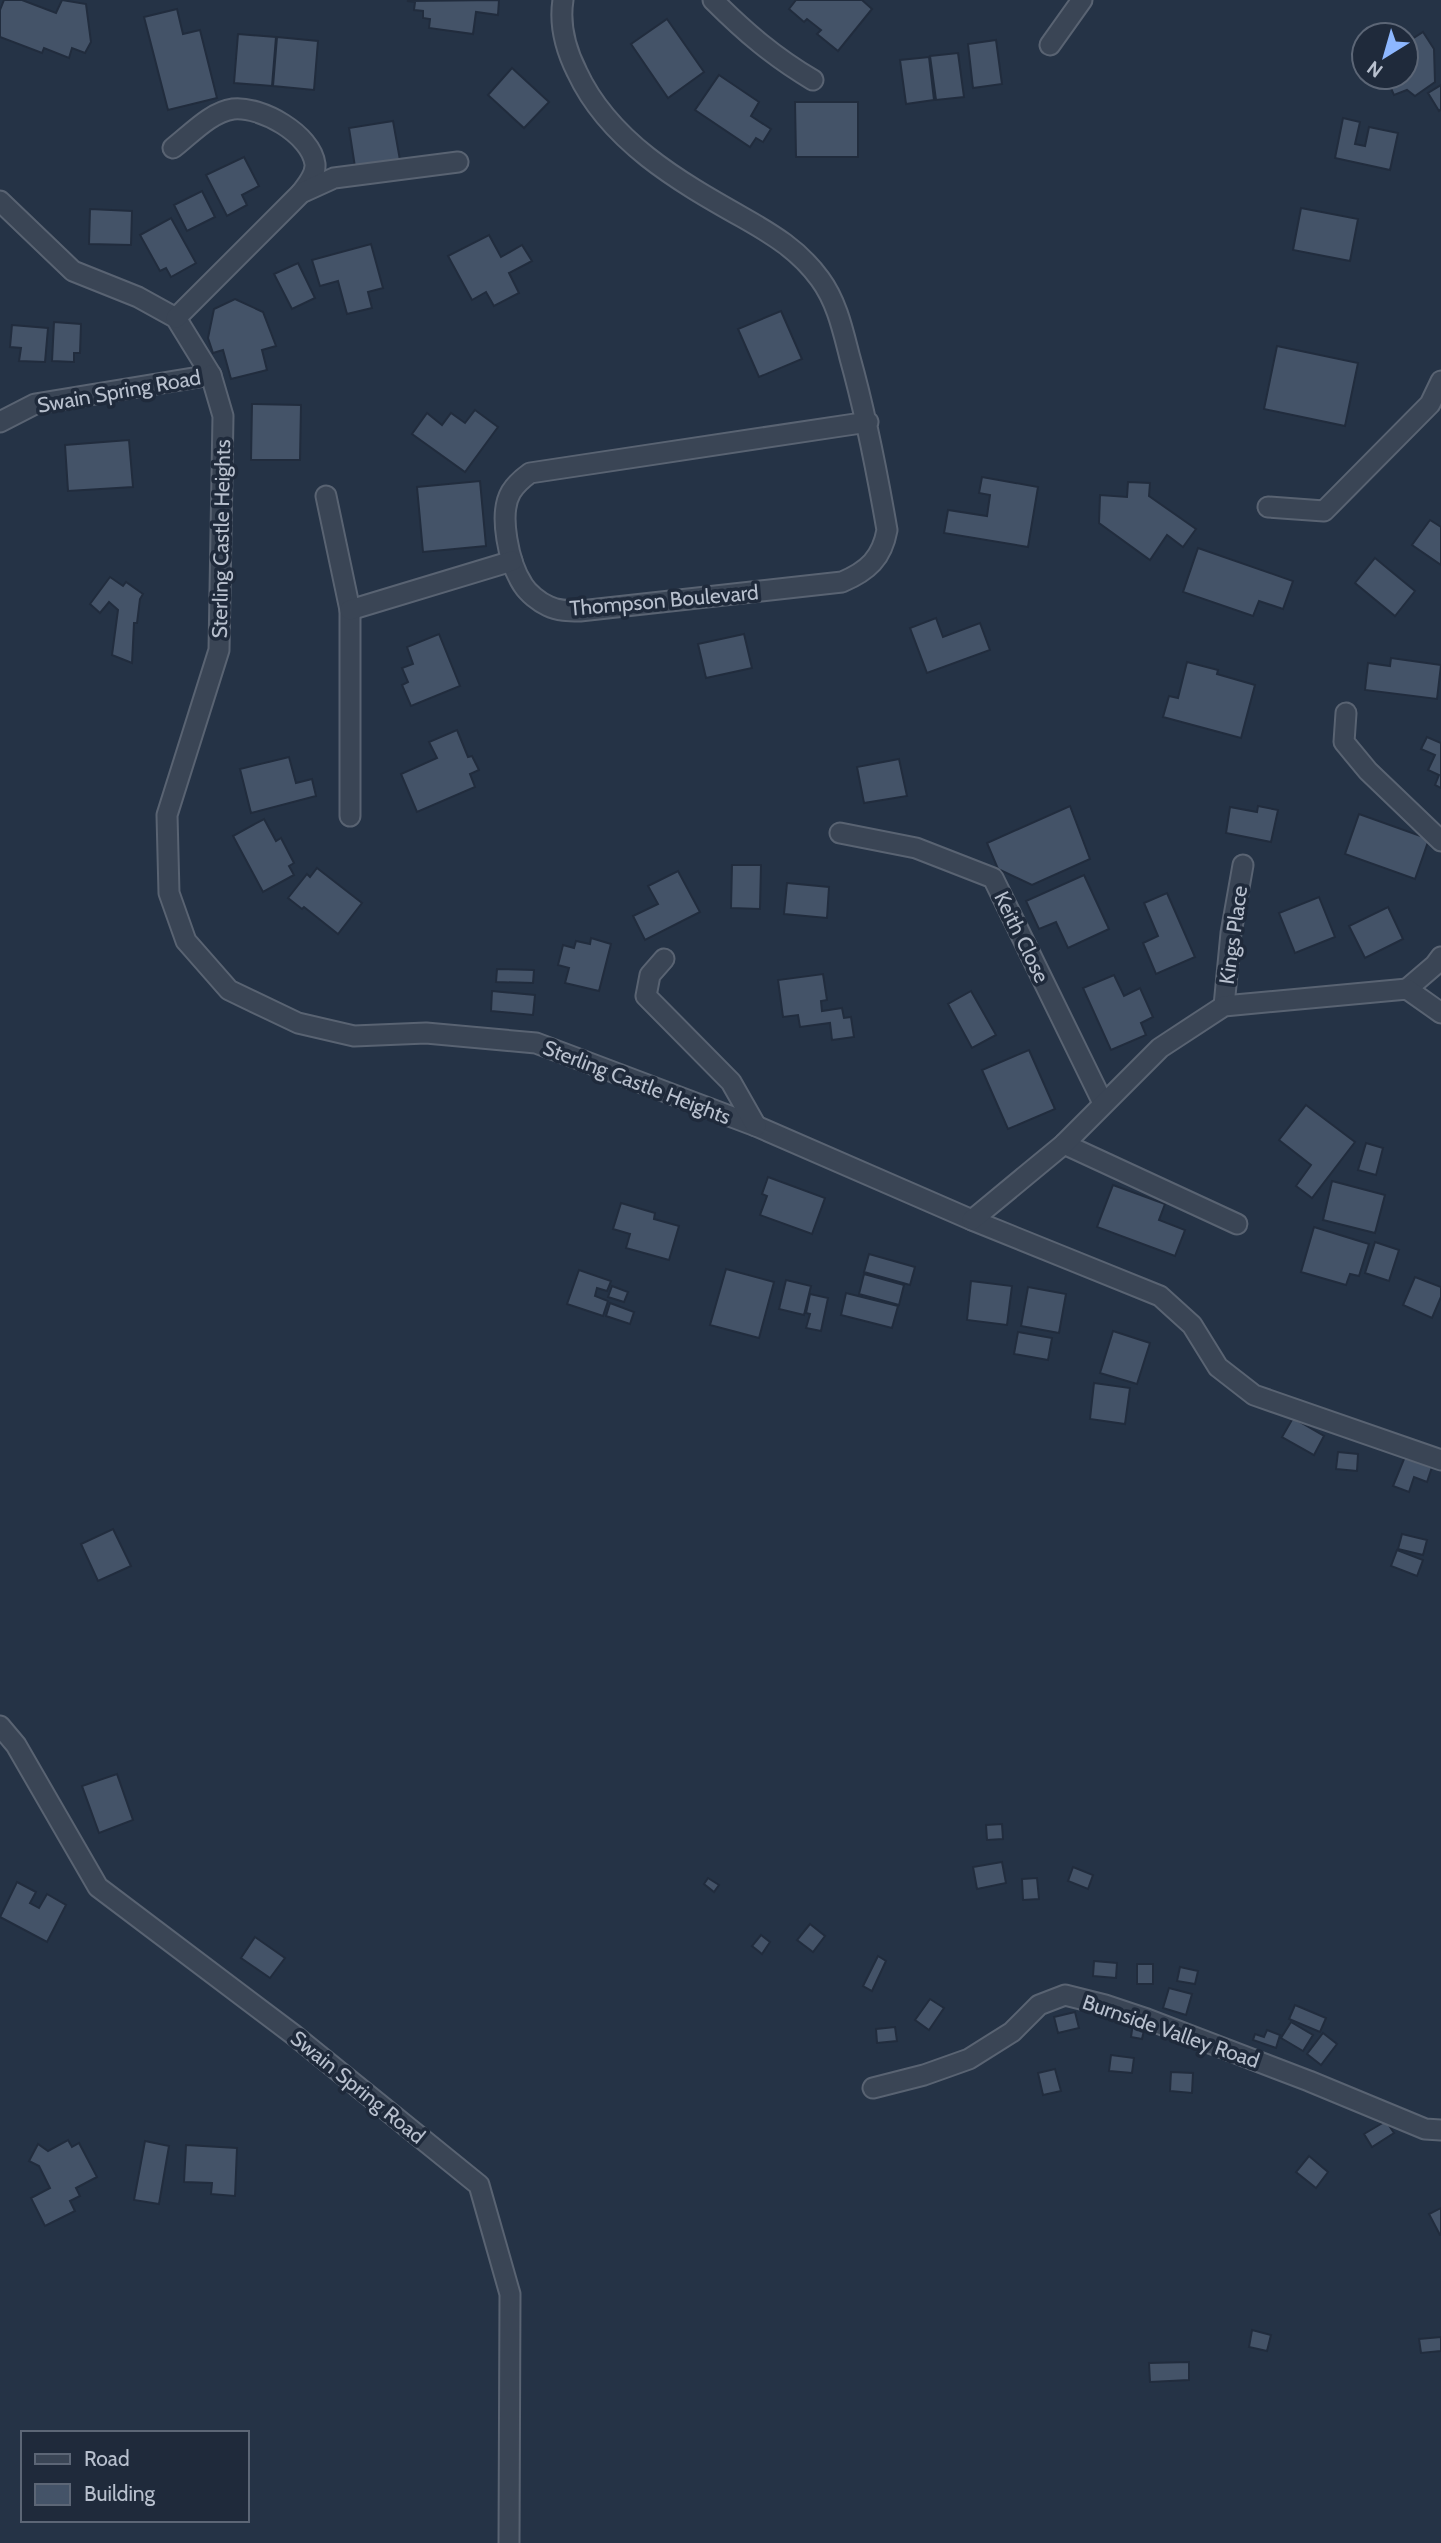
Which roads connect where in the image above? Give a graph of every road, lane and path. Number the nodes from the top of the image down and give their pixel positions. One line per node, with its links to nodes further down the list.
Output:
1 (563, 0): 14 (street, Thompson Boulevard)
2 (713, 0): 5 (street)
3 (1083, 0): 4 (street)
4 (1050, 45)
5 (813, 80)
6 (173, 148): 8 (street)
7 (458, 162): 8 (street)
8 (301, 193): 10 (street)
9 (0, 201): 10 (street)
10 (176, 317): 11 (street, Swain Spring Road)
11 (211, 375): 13 (street, Swain Spring Road); 30 (street, Sterling Castle Heights)
12 (1441, 382): 16 (street)
13 (0, 422)
14 (868, 422): 17 (street, Thompson Boulevard); 17 (street, Thompson Boulevard)
15 (326, 496): 18 (street)
16 (1268, 507)
17 (512, 561): 18 (street)
18 (350, 610): 20 (street)
19 (1346, 713): 22 (street)
20 (350, 816)
21 (840, 833): 29 (street, Keith Close)
22 (1441, 841)
23 (1243, 865): 27 (street, Kings Place)
24 (1441, 957): 26 (street)
25 (664, 959): 30 (street)
26 (1407, 989): 27 (street); 28 (street)
27 (1224, 1006): 29 (street)
28 (1441, 1013)
29 (1103, 1103): 31 (street)
30 (756, 1126): 32 (street, Sterling Castle Heights)
31 (1064, 1144): 32 (street); 33 (street)
32 (972, 1220): 34 (street, Sterling Castle Heights)
33 (1237, 1224)
34 (1441, 1460)
35 (0, 1726): 38 (street, Swain Spring Road)
36 (873, 2088): 37 (street, Burnside Valley Road)
37 (1441, 2130)
38 (509, 2543)

